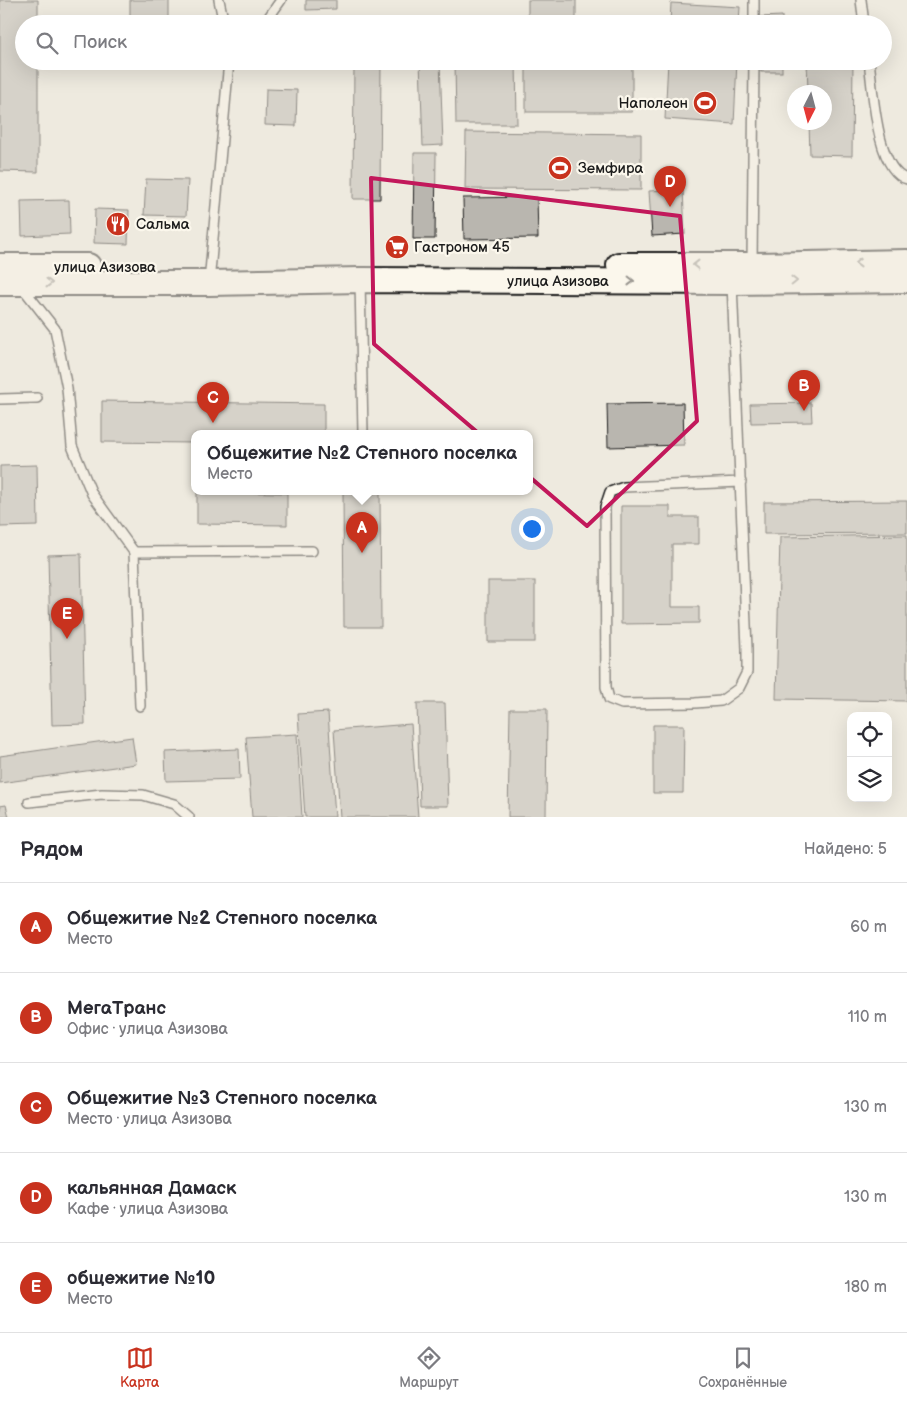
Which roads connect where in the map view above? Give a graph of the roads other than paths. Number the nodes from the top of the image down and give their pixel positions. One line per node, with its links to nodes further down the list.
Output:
1 (219, 0): 5 (lane)
2 (282, 0): 6 (lane)
3 (754, 0): 7 (lane)
4 (861, 0): 8 (lane)
5 (222, 15)
6 (271, 15)
7 (754, 15)
8 (863, 15)
9 (228, 70): 14 (lane)
10 (754, 70): 15 (lane)
11 (870, 70): 12 (lane)
12 (907, 179)
13 (907, 262): 15 (main road, улица Азизова, one-way to 15)
14 (210, 275): 15 (main road, улица Азизова, one-way to 14); 16 (main road, улица Азизова); 17 (main road, улица Азизова)
15 (745, 276): 17 (main road, улица Азизова, one-way to 15); 18 (main road, улица Азизова, one-way to 18); 22 (lane)
16 (4, 277): 24 (lane)
17 (360, 280): 21 (lane)
18 (907, 280)
19 (37, 398): 20 (lane)
20 (0, 400)
21 (363, 430)
22 (741, 482): 22 (lane)
23 (312, 551): 24 (lane)
24 (134, 552): 25 (lane)
25 (140, 706)
26 (29, 802): 27 (lane)
27 (189, 817)

